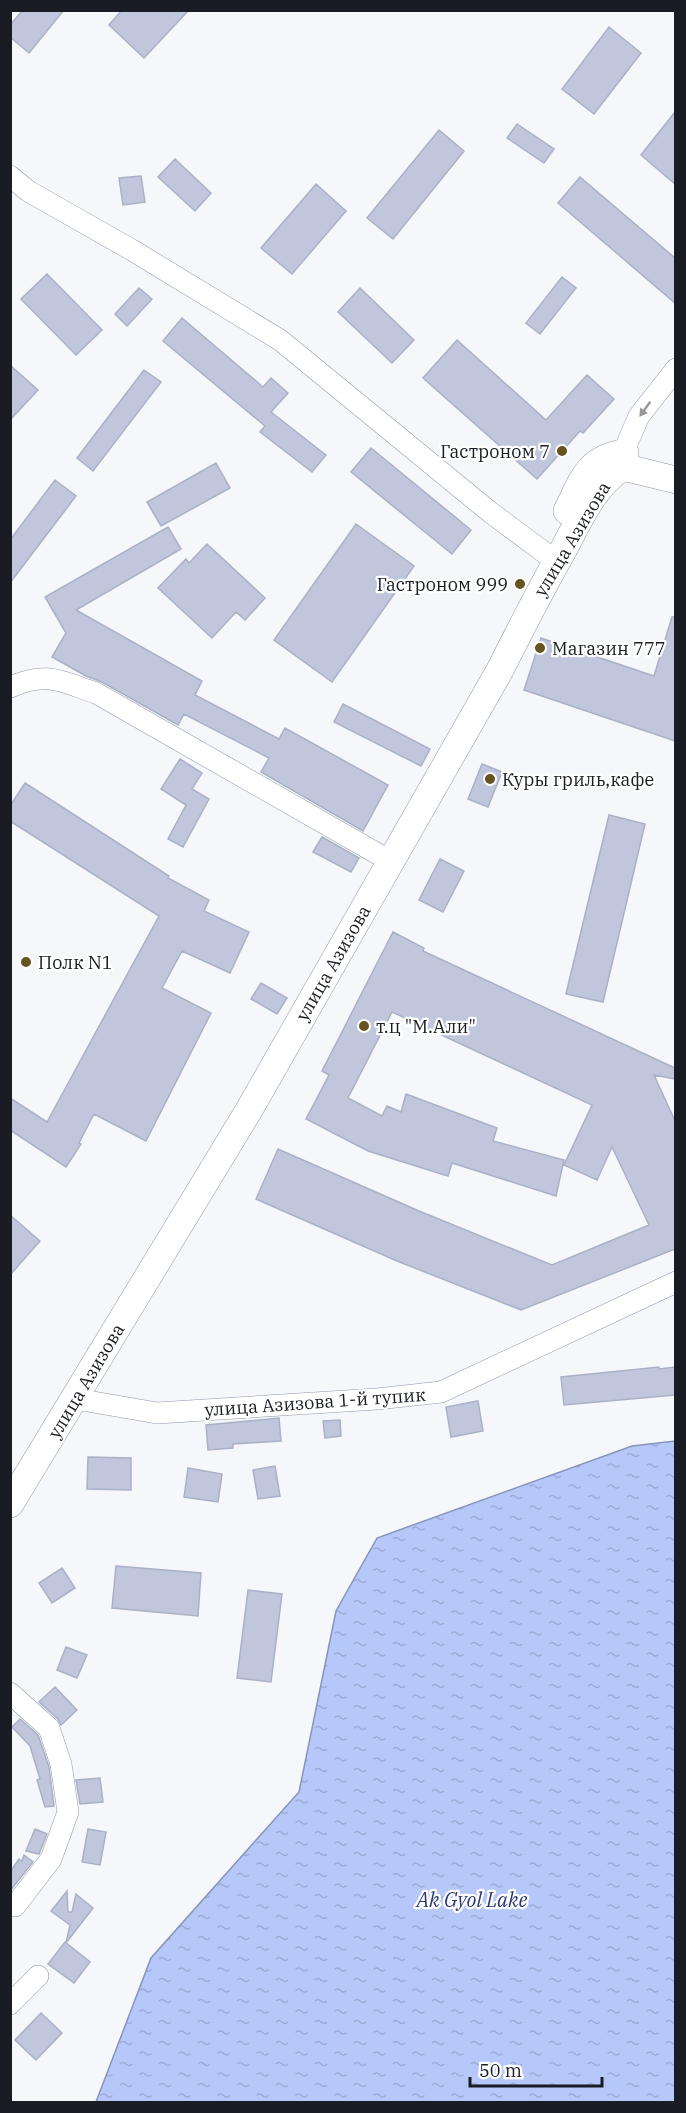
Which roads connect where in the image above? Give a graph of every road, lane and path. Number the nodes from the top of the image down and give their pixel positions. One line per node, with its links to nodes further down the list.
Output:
1 (10, 176): 6 (street)
2 (675, 369): 3 (street, one-way to 3)
3 (623, 453): 4 (main road); 6 (main road, улица Азизова)
4 (675, 465)
5 (675, 480): 10 (main road, улица Азизова)
6 (545, 553): 8 (main road, улица Азизова)
7 (10, 687): 8 (street)
8 (378, 854): 11 (main road, улица Азизова)
9 (675, 1282): 10 (street, улица Азизова 1-й тупик)
10 (76, 1399): 12 (main road, улица Азизова)
11 (10, 1476)
12 (10, 1504)
13 (10, 1693): 14 (street)
14 (15, 1906)
15 (38, 1976): 16 (street)
16 (10, 2004)

